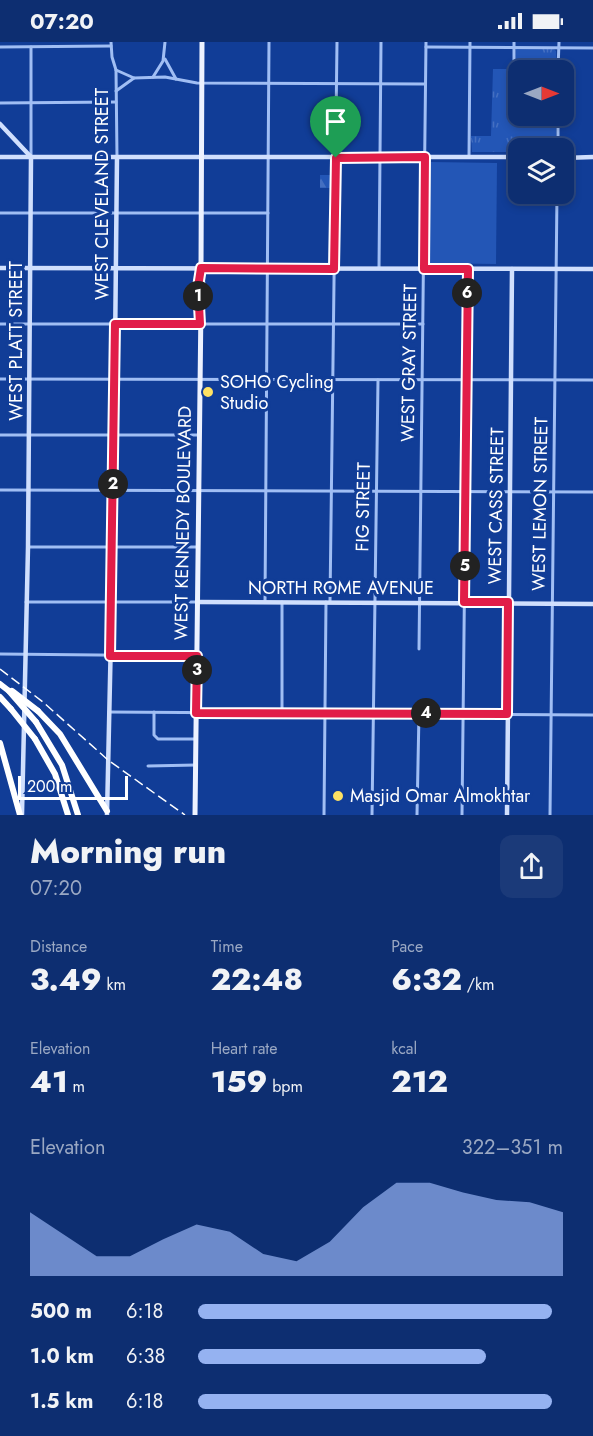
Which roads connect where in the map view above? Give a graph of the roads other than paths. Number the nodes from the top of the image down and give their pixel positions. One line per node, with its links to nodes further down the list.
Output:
1 (3, 42): 14 (street)
2 (14, 42): 15 (street)
3 (55, 42): 17 (street)
4 (165, 42): 23 (street)
5 (202, 42): 30 (main road, WEST KENNEDY BOULEVARD)
6 (269, 42): 31 (street)
7 (337, 42): 32 (street)
8 (381, 42): 33 (street)
9 (426, 42): 18 (street, WEST GRAY STREET)
10 (470, 42): 19 (street)
11 (514, 42): 20 (street)
12 (559, 42): 21 (street)
13 (111, 44): 17 (street); 26 (street, WEST CLEVELAND STREET)
14 (2, 47): 15 (street)
15 (14, 47): 16 (street)
16 (32, 47): 17 (street); 38 (street, WEST PLATT STREET)
17 (55, 47)
18 (426, 47): 19 (street); 34 (street, WEST GRAY STREET)
19 (470, 48): 20 (street); 46 (street)
20 (514, 48): 21 (street); 24 (street)
21 (559, 48): 22 (street); 25 (street)
22 (593, 48)
23 (165, 58): 27 (street); 29 (street)
24 (514, 60)
25 (558, 60)
26 (116, 70): 28 (street); 35 (street, WEST CLEVELAND STREET)
27 (153, 76): 28 (street); 29 (street)
28 (134, 78): 35 (street)
29 (176, 79): 30 (street)
30 (202, 83): 31 (street); 43 (main road, WEST KENNEDY BOULEVARD)
31 (269, 83): 32 (street); 44 (street)
32 (337, 83): 33 (street); 49 (street)
33 (381, 84): 34 (street); 50 (street)
34 (425, 84): 45 (street, WEST GRAY STREET)
35 (116, 91): 36 (street, WEST CLEVELAND STREET)
36 (116, 102): 38 (street); 42 (street, WEST CLEVELAND STREET)
37 (0, 103): 38 (street)
38 (31, 103): 41 (street, WEST PLATT STREET)
39 (0, 124): 41 (main road)
40 (0, 157): 41 (main road)
41 (31, 157): 42 (main road); 54 (main road, WEST PLATT STREET)
42 (117, 157): 43 (main road); 55 (main road, WEST CLEVELAND STREET)
43 (202, 157): 44 (main road); 56 (main road, WEST KENNEDY BOULEVARD)
44 (268, 157): 49 (main road); 57 (street)
45 (425, 157): 46 (main road); 50 (main road); 64 (street, WEST GRAY STREET)
46 (469, 157): 47 (main road)
47 (508, 157)
48 (593, 157): 51 (main road)
49 (336, 158): 50 (main road); 62 (street)
50 (380, 158): 63 (street)
51 (574, 158)
52 (557, 204): 67 (street, WEST LEMON STREET)
53 (0, 213): 54 (street)
54 (30, 213): 55 (street); 59 (main road, WEST PLATT STREET)
55 (116, 213): 56 (street); 60 (main road, WEST CLEVELAND STREET)
56 (202, 213): 57 (street); 69 (main road, WEST KENNEDY BOULEVARD)
57 (268, 213): 61 (street)
58 (0, 268): 59 (main road)
59 (30, 268): 60 (main road); 71 (main road, WEST PLATT STREET)
60 (116, 268): 69 (main road); 72 (main road, WEST CLEVELAND STREET)
61 (267, 269): 62 (main road); 69 (main road); 74 (street)
62 (334, 269): 63 (main road); 75 (street)
63 (379, 269): 64 (main road)
64 (424, 269): 65 (main road); 76 (street, WEST GRAY STREET)
65 (468, 269): 66 (main road); 85 (street)
66 (512, 269): 67 (main road); 86 (main road, WEST CASS STREET)
67 (556, 269): 68 (main road); 87 (street, WEST LEMON STREET)
68 (593, 269)
69 (201, 271): 73 (main road, WEST KENNEDY BOULEVARD)
70 (0, 324): 71 (street)
71 (30, 324): 72 (street); 78 (main road, WEST PLATT STREET)
72 (115, 324): 73 (street); 79 (main road, WEST CLEVELAND STREET)
73 (200, 324): 74 (street); 80 (main road, WEST KENNEDY BOULEVARD)
74 (267, 324): 75 (street); 81 (street)
75 (333, 324): 76 (street); 82 (street)
76 (423, 324): 84 (street, WEST GRAY STREET)
77 (0, 380): 78 (street)
78 (30, 380): 79 (street); 90 (main road, WEST PLATT STREET)
79 (115, 380): 80 (street); 91 (main road, WEST CLEVELAND STREET)
80 (200, 380): 81 (street); 92 (main road, WEST KENNEDY BOULEVARD)
81 (266, 380): 82 (street); 97 (street)
82 (332, 380): 83 (street); 98 (street)
83 (378, 380): 84 (street); 99 (street, FIG STREET)
84 (423, 380): 85 (street); 100 (street, WEST GRAY STREET)
85 (466, 380): 86 (street); 101 (street)
86 (511, 380): 87 (street); 102 (main road, WEST CASS STREET)
87 (555, 380): 88 (street); 103 (street, WEST LEMON STREET)
88 (593, 380)
89 (0, 435): 90 (street)
90 (29, 435): 91 (street); 94 (main road, WEST PLATT STREET)
91 (114, 435): 92 (street); 95 (main road, WEST CLEVELAND STREET)
92 (199, 435): 96 (main road, WEST KENNEDY BOULEVARD)
93 (0, 490): 94 (street)
94 (28, 491): 95 (street); 107 (main road, WEST PLATT STREET)
95 (113, 491): 96 (street); 105 (main road, WEST CLEVELAND STREET)
96 (199, 491): 97 (street); 106 (main road, WEST KENNEDY BOULEVARD)
97 (265, 491): 98 (street); 111 (street)
98 (331, 491): 99 (street); 113 (street)
99 (377, 491): 100 (street); 114 (street, FIG STREET)
100 (421, 491): 101 (street); 115 (street, WEST GRAY STREET)
101 (465, 491): 102 (street); 116 (street)
102 (510, 492): 103 (street); 117 (main road, WEST CASS STREET)
103 (554, 492): 104 (street); 118 (street, WEST LEMON STREET)
104 (593, 492)
105 (113, 546): 106 (street); 107 (street); 109 (main road, WEST CLEVELAND STREET)
106 (198, 546): 110 (main road, WEST KENNEDY BOULEVARD)
107 (28, 547): 108 (main road, WEST PLATT STREET)
108 (26, 602): 109 (street); 122 (main road, WEST PLATT STREET)
109 (111, 602): 110 (street); 123 (main road, WEST CLEVELAND STREET)
110 (197, 602): 111 (main road, NORTH ROME AVENUE); 124 (main road, WEST KENNEDY BOULEVARD)
111 (265, 602): 112 (main road, NORTH ROME AVENUE)
112 (282, 602): 113 (main road, NORTH ROME AVENUE); 132 (street)
113 (328, 602): 114 (main road, NORTH ROME AVENUE); 133 (street)
114 (375, 602): 115 (main road, NORTH ROME AVENUE); 130 (street, FIG STREET)
115 (419, 602): 116 (main road, NORTH ROME AVENUE); 120 (street, WEST GRAY STREET)
116 (464, 602): 117 (main road, NORTH ROME AVENUE); 134 (street)
117 (508, 602): 118 (main road, NORTH ROME AVENUE); 135 (main road, WEST CASS STREET)
118 (552, 603): 119 (main road, NORTH ROME AVENUE); 136 (street, WEST LEMON STREET)
119 (593, 604)
120 (419, 649)
121 (0, 654): 122 (street)
122 (25, 655): 123 (street); 143 (main road, WEST PLATT STREET)
123 (110, 656): 124 (street); 127 (main road, WEST CLEVELAND STREET)
124 (197, 656): 129 (main road, WEST KENNEDY BOULEVARD)
125 (5, 688): 142 (highway, bridge); 145 (highway, bridge)
126 (0, 697): 144 (highway, bridge)
127 (109, 712): 128 (street); 142 (main road, WEST CLEVELAND STREET)
128 (154, 712): 129 (street); 138 (street)
129 (196, 713): 132 (street); 138 (main road, WEST KENNEDY BOULEVARD)
130 (373, 713): 131 (street); 133 (street); 148 (street, FIG STREET)
131 (418, 713): 134 (street); 149 (street)
132 (282, 714): 133 (street)
133 (325, 714): 147 (street)
134 (463, 714): 135 (street); 150 (street)
135 (507, 714): 136 (street); 151 (main road, WEST CASS STREET)
136 (551, 715): 137 (street); 152 (street, WEST LEMON STREET)
137 (593, 715)
138 (196, 739): 140 (main road, WEST KENNEDY BOULEVARD)
139 (0, 743): 143 (highway)
140 (196, 765): 141 (street); 146 (main road, WEST KENNEDY BOULEVARD)
141 (148, 766)
142 (107, 813)
143 (21, 815)
144 (68, 815)
145 (78, 815)
146 (195, 815)
147 (324, 815)
148 (372, 815)
149 (417, 815)
150 (462, 815)
151 (507, 815)
152 (550, 815)

